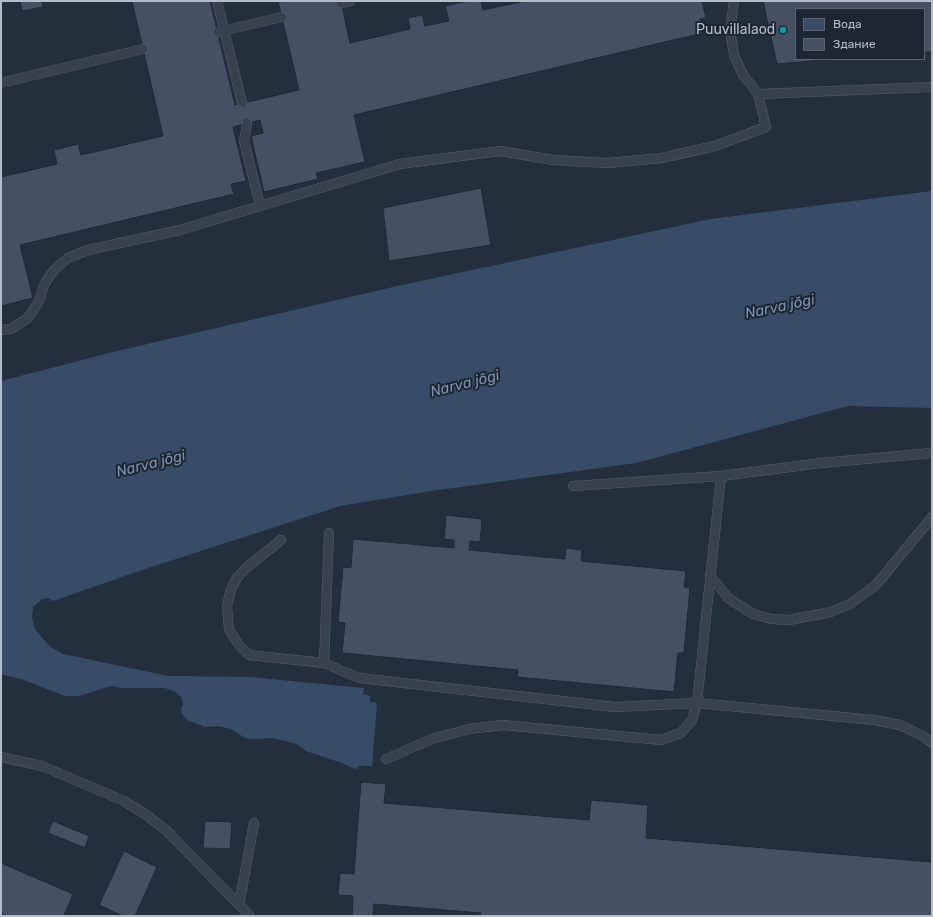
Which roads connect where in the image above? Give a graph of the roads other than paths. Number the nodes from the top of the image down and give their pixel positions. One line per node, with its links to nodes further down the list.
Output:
1 (217, 1): 4 (lane)
2 (734, 1): 8 (lane)
3 (282, 17): 4 (lane)
4 (221, 31): 9 (lane)
5 (143, 49): 6 (lane)
6 (1, 83)
7 (932, 87): 8 (lane)
8 (758, 94): 11 (lane)
9 (242, 103)
10 (247, 123): 11 (lane)
11 (260, 205): 12 (lane)
12 (1, 330)
13 (932, 453): 14 (lane)
14 (721, 476): 15 (lane); 19 (lane)
15 (572, 486)
16 (932, 517): 19 (lane)
17 (329, 534): 20 (lane)
18 (281, 540): 20 (lane)
19 (710, 575): 21 (lane)
20 (324, 664): 21 (lane)
21 (696, 703): 22 (lane); 24 (lane)
22 (932, 742)
23 (1, 757): 26 (lane)
24 (386, 759)
25 (254, 823): 26 (lane)
26 (239, 905): 27 (lane)
27 (250, 916)

